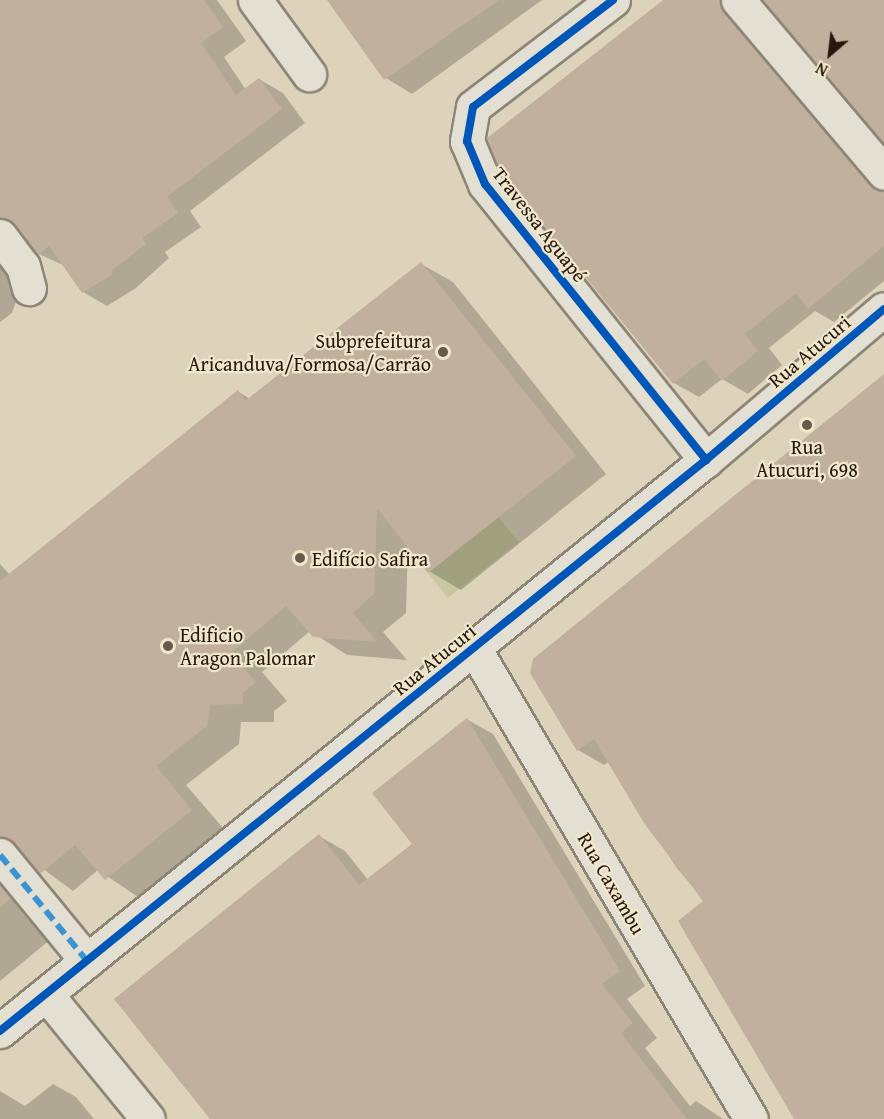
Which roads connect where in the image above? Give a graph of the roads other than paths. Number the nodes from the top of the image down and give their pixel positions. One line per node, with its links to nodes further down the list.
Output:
1 (255, 0): 4 (street)
2 (613, 0): 9 (street, Travessa Aguapé)
3 (738, 0): 5 (street)
4 (309, 74)
5 (884, 174)
6 (0, 236): 7 (street)
7 (29, 288)
8 (884, 309): 9 (street, Rua Atucuri)
9 (706, 460): 10 (street, Rua Atucuri)
10 (474, 648): 12 (street, Rua Atucuri); 16 (street, Rua Caxambu)
11 (0, 855): 12 (street)
12 (87, 961): 13 (street, Rua Atucuri)
13 (46, 994): 14 (street, Rua Atucuri); 15 (street)
14 (0, 1031)
15 (148, 1119)
16 (751, 1119)

